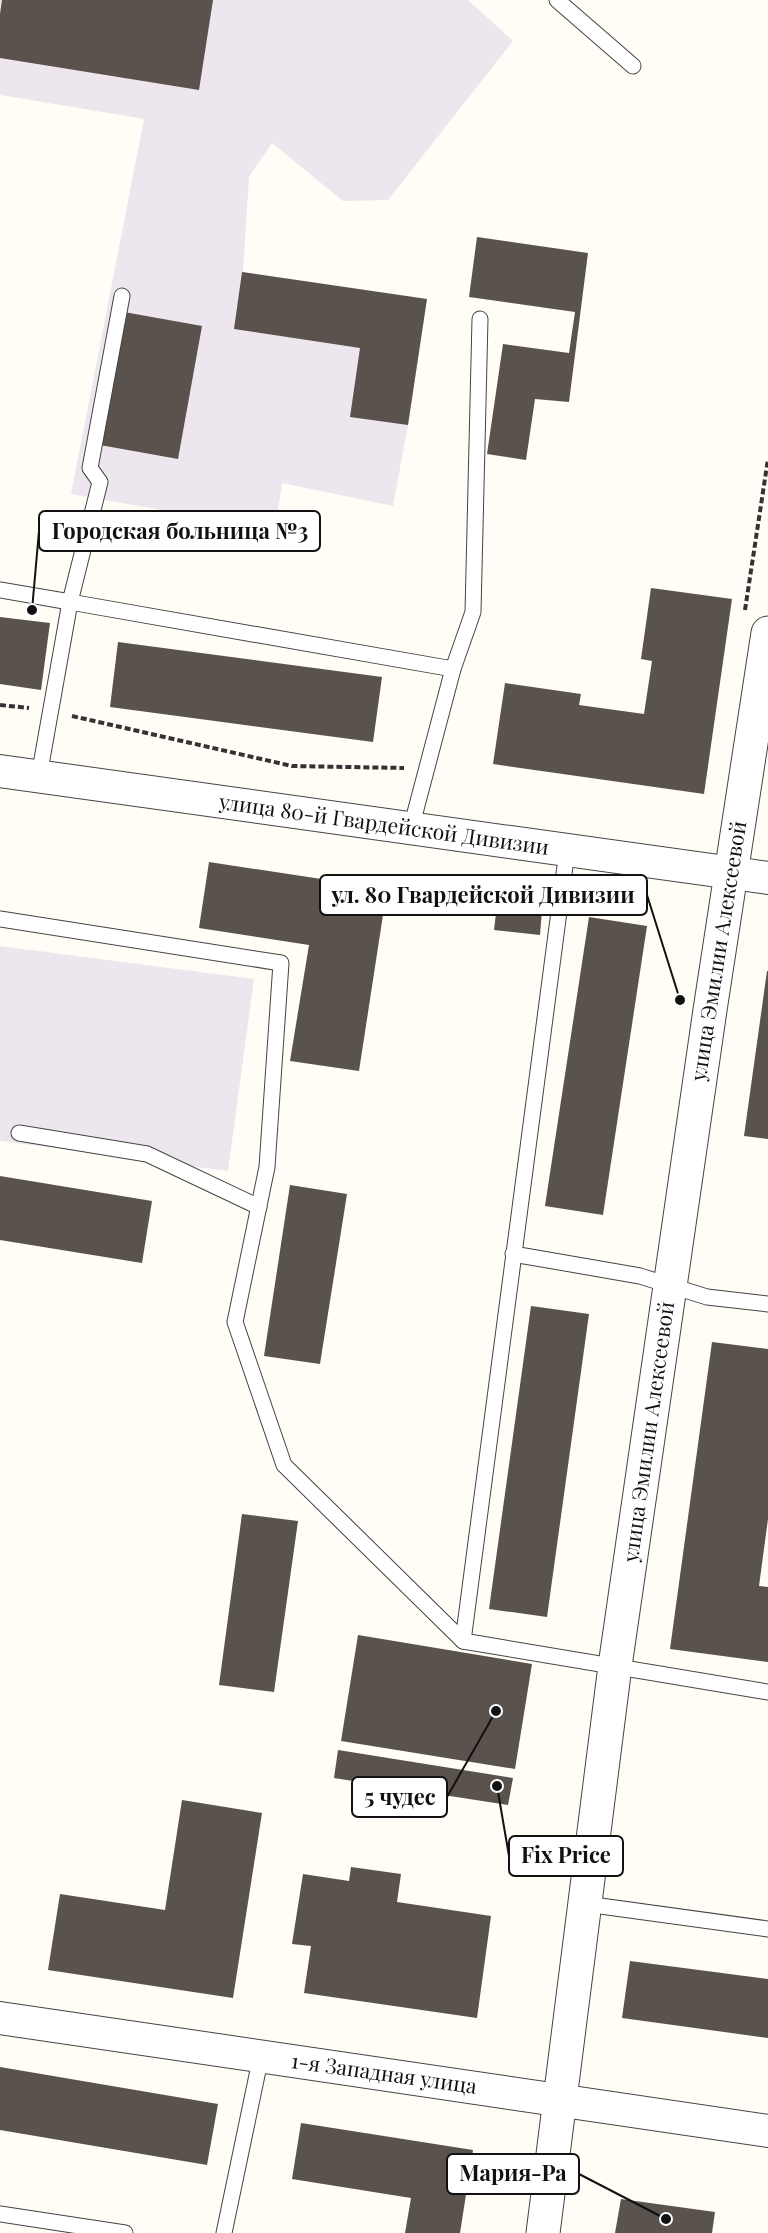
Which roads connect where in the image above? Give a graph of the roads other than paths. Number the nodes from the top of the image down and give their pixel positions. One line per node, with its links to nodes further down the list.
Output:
1 (556, 0): 2 (lane)
2 (633, 66)
3 (122, 296): 6 (lane)
4 (480, 319): 8 (lane)
5 (0, 590): 6 (lane)
6 (70, 602): 8 (lane); 10 (lane)
7 (768, 633): 13 (street, улица Эмилии Алексеевой)
8 (453, 669): 11 (lane)
9 (0, 771): 10 (street, улица 80-й Гвардейской Дивизии)
10 (39, 776): 11 (street, улица 80-й Гвардейской Дивизии)
11 (411, 828): 12 (street, улица 80-й Гвардейской Дивизии)
12 (567, 851): 13 (street, улица 80-й Гвардейской Дивизии); 18 (lane)
13 (731, 873): 14 (street, улица 80-й Гвардейской Дивизии); 19 (street, улица Эмилии Алексеевой)
14 (768, 878)
15 (0, 919): 17 (lane)
16 (19, 1133): 17 (lane)
17 (259, 1207): 21 (lane)
18 (513, 1254): 19 (lane); 21 (lane)
19 (670, 1284): 20 (lane); 22 (street, улица Эмилии Алексеевой)
20 (768, 1305)
21 (463, 1641): 22 (lane)
22 (615, 1666): 23 (lane); 24 (street, улица Эмилии Алексеевой)
23 (768, 1692)
24 (586, 1904): 25 (lane); 28 (street, улица Эмилии Алексеевой)
25 (768, 1929)
26 (0, 2018): 27 (street, 1-я Западная улица)
27 (261, 2056): 28 (street, 1-я Западная улица); 32 (lane)
28 (559, 2099): 29 (street, 1-я Западная улица); 33 (street, улица Эмилии Алексеевой)
29 (768, 2131)
30 (0, 2214): 31 (lane)
31 (124, 2233)
32 (224, 2233)
33 (543, 2233)

